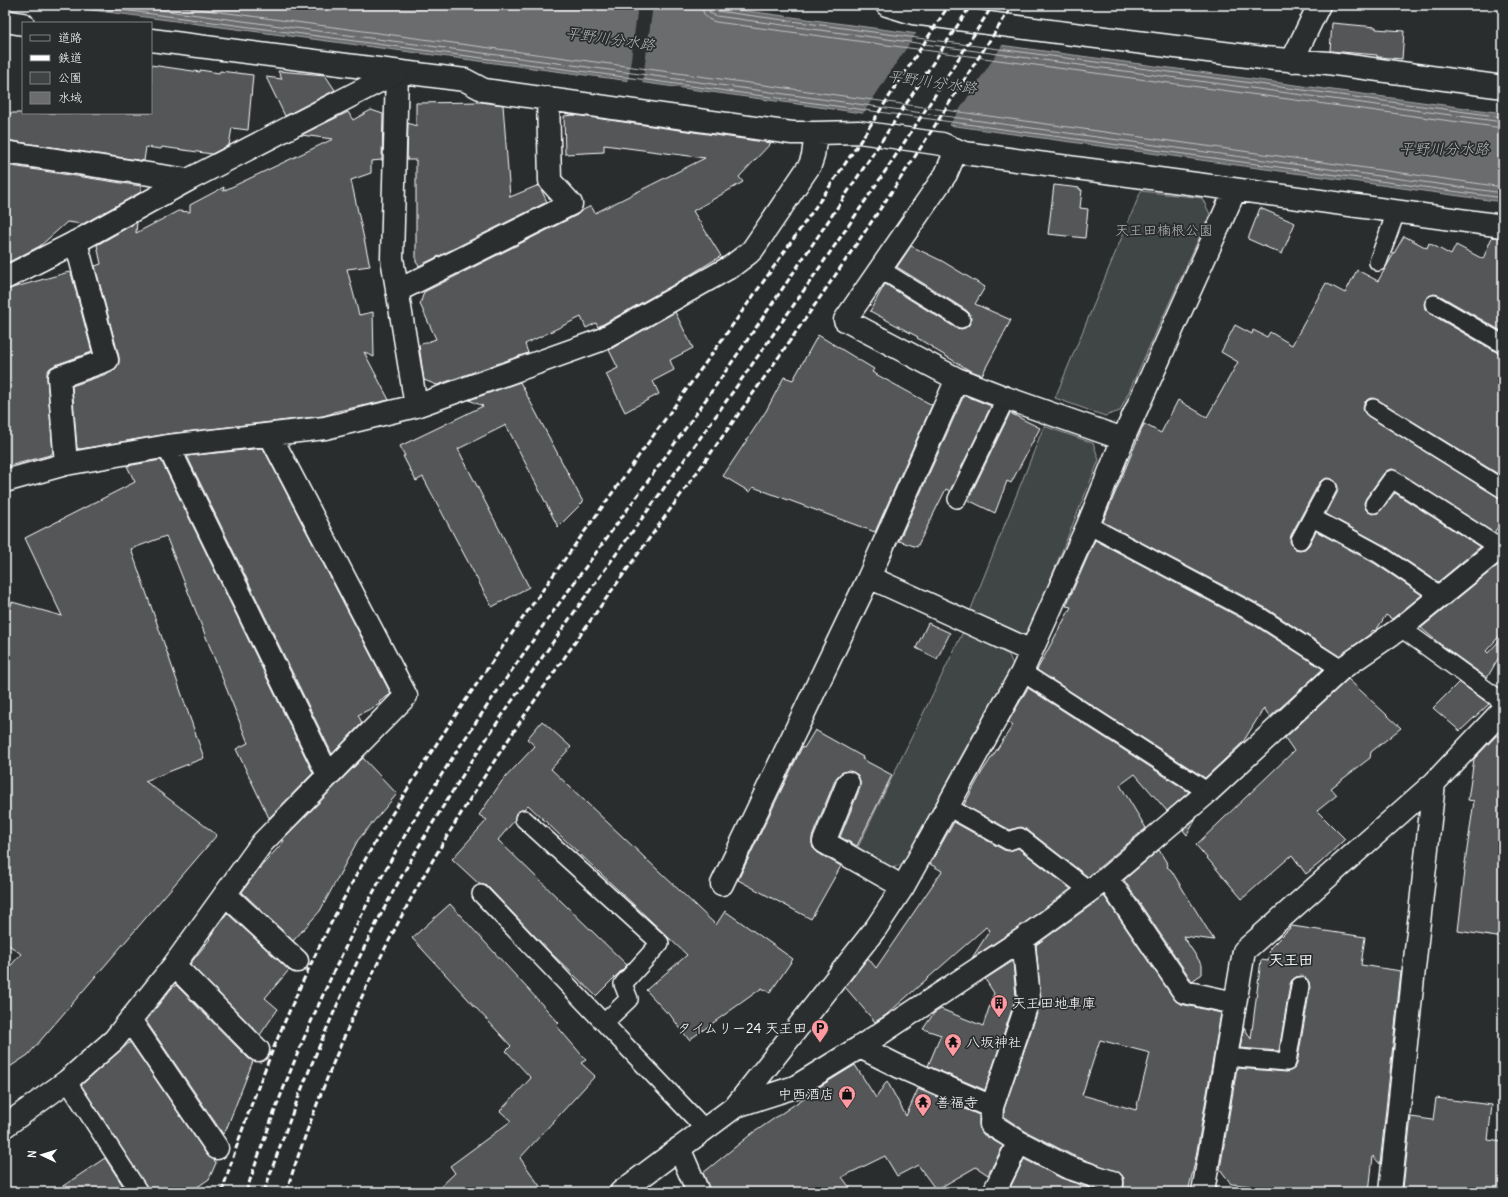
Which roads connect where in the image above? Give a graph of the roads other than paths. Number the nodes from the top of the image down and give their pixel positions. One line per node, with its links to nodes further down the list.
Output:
1 (887, 5): 3 (street)
2 (1320, 5): 7 (street)
3 (916, 9): 7 (street)
4 (5, 21): 5 (street)
5 (22, 24)
6 (152, 40): 8 (street)
7 (1292, 61): 9 (street)
8 (397, 72): 10 (street); 14 (street); 22 (street)
9 (1503, 87)
10 (548, 98): 11 (street); 22 (street)
11 (816, 133): 12 (street); 28 (street)
12 (955, 149): 15 (street); 20 (street)
13 (5, 152): 14 (street)
14 (188, 180): 18 (street)
15 (1235, 190): 16 (street); 31 (street)
16 (1396, 212): 17 (street); 19 (lane)
17 (1503, 226)
18 (76, 242): 21 (street); 33 (street)
19 (1378, 262)
20 (880, 269): 24 (lane); 26 (street)
21 (5, 278)
22 (397, 291): 28 (street)
23 (1434, 304): 25 (lane)
24 (961, 319)
25 (1503, 344)
26 (957, 379): 27 (street); 43 (street)
27 (1006, 398): 31 (street); 37 (lane)
28 (416, 406): 30 (street)
29 (1374, 408): 36 (lane)
30 (270, 435): 32 (street); 51 (street)
31 (1123, 439): 40 (street)
32 (168, 446): 33 (street); 51 (street)
33 (66, 464): 34 (street)
34 (5, 481)
35 (1328, 488): 39 (lane)
36 (1503, 489)
37 (956, 499)
38 (1374, 504): 42 (lane)
39 (1313, 518): 41 (lane); 44 (lane)
40 (1088, 525): 46 (street); 47 (lane)
41 (1300, 540)
42 (1501, 546): 44 (street)
43 (869, 577): 46 (street); 58 (street)
44 (1441, 596): 45 (street)
45 (1401, 628): 47 (street); 49 (lane)
46 (1031, 651): 48 (street)
47 (1341, 669): 54 (street)
48 (1022, 672): 54 (lane); 55 (street)
49 (1503, 702)
50 (1503, 710): 53 (street)
51 (328, 775): 61 (street)
52 (848, 783): 59 (street)
53 (1434, 783): 67 (street); 87 (street)
54 (1208, 792): 57 (street)
55 (948, 807): 59 (street); 60 (lane)
56 (524, 819): 69 (lane)
57 (1107, 878): 60 (street); 67 (street)
58 (722, 884)
59 (903, 887): 74 (street)
60 (1090, 890): 63 (street)
61 (224, 894): 64 (street); 65 (street)
62 (481, 894): 69 (lane)
63 (1023, 939): 70 (street); 75 (street)
64 (297, 961)
65 (174, 965): 68 (street); 71 (street)
66 (1300, 986): 72 (lane)
67 (1235, 1003): 72 (street)
68 (130, 1020): 73 (street); 79 (street)
69 (604, 1023): 77 (lane)
70 (860, 1047): 74 (street); 75 (street)
71 (258, 1050)
72 (1226, 1057): 81 (street)
73 (67, 1081): 76 (street); 82 (lane)
74 (736, 1106): 77 (street)
75 (992, 1107): 78 (street)
76 (5, 1126)
77 (705, 1129): 80 (street)
78 (1019, 1142): 85 (street); 86 (street)
79 (217, 1148)
80 (679, 1148): 83 (street); 84 (street)
81 (1207, 1191)
82 (139, 1192)
83 (621, 1192)
84 (698, 1192)
85 (994, 1192)
86 (1111, 1192)
87 (1390, 1192)

